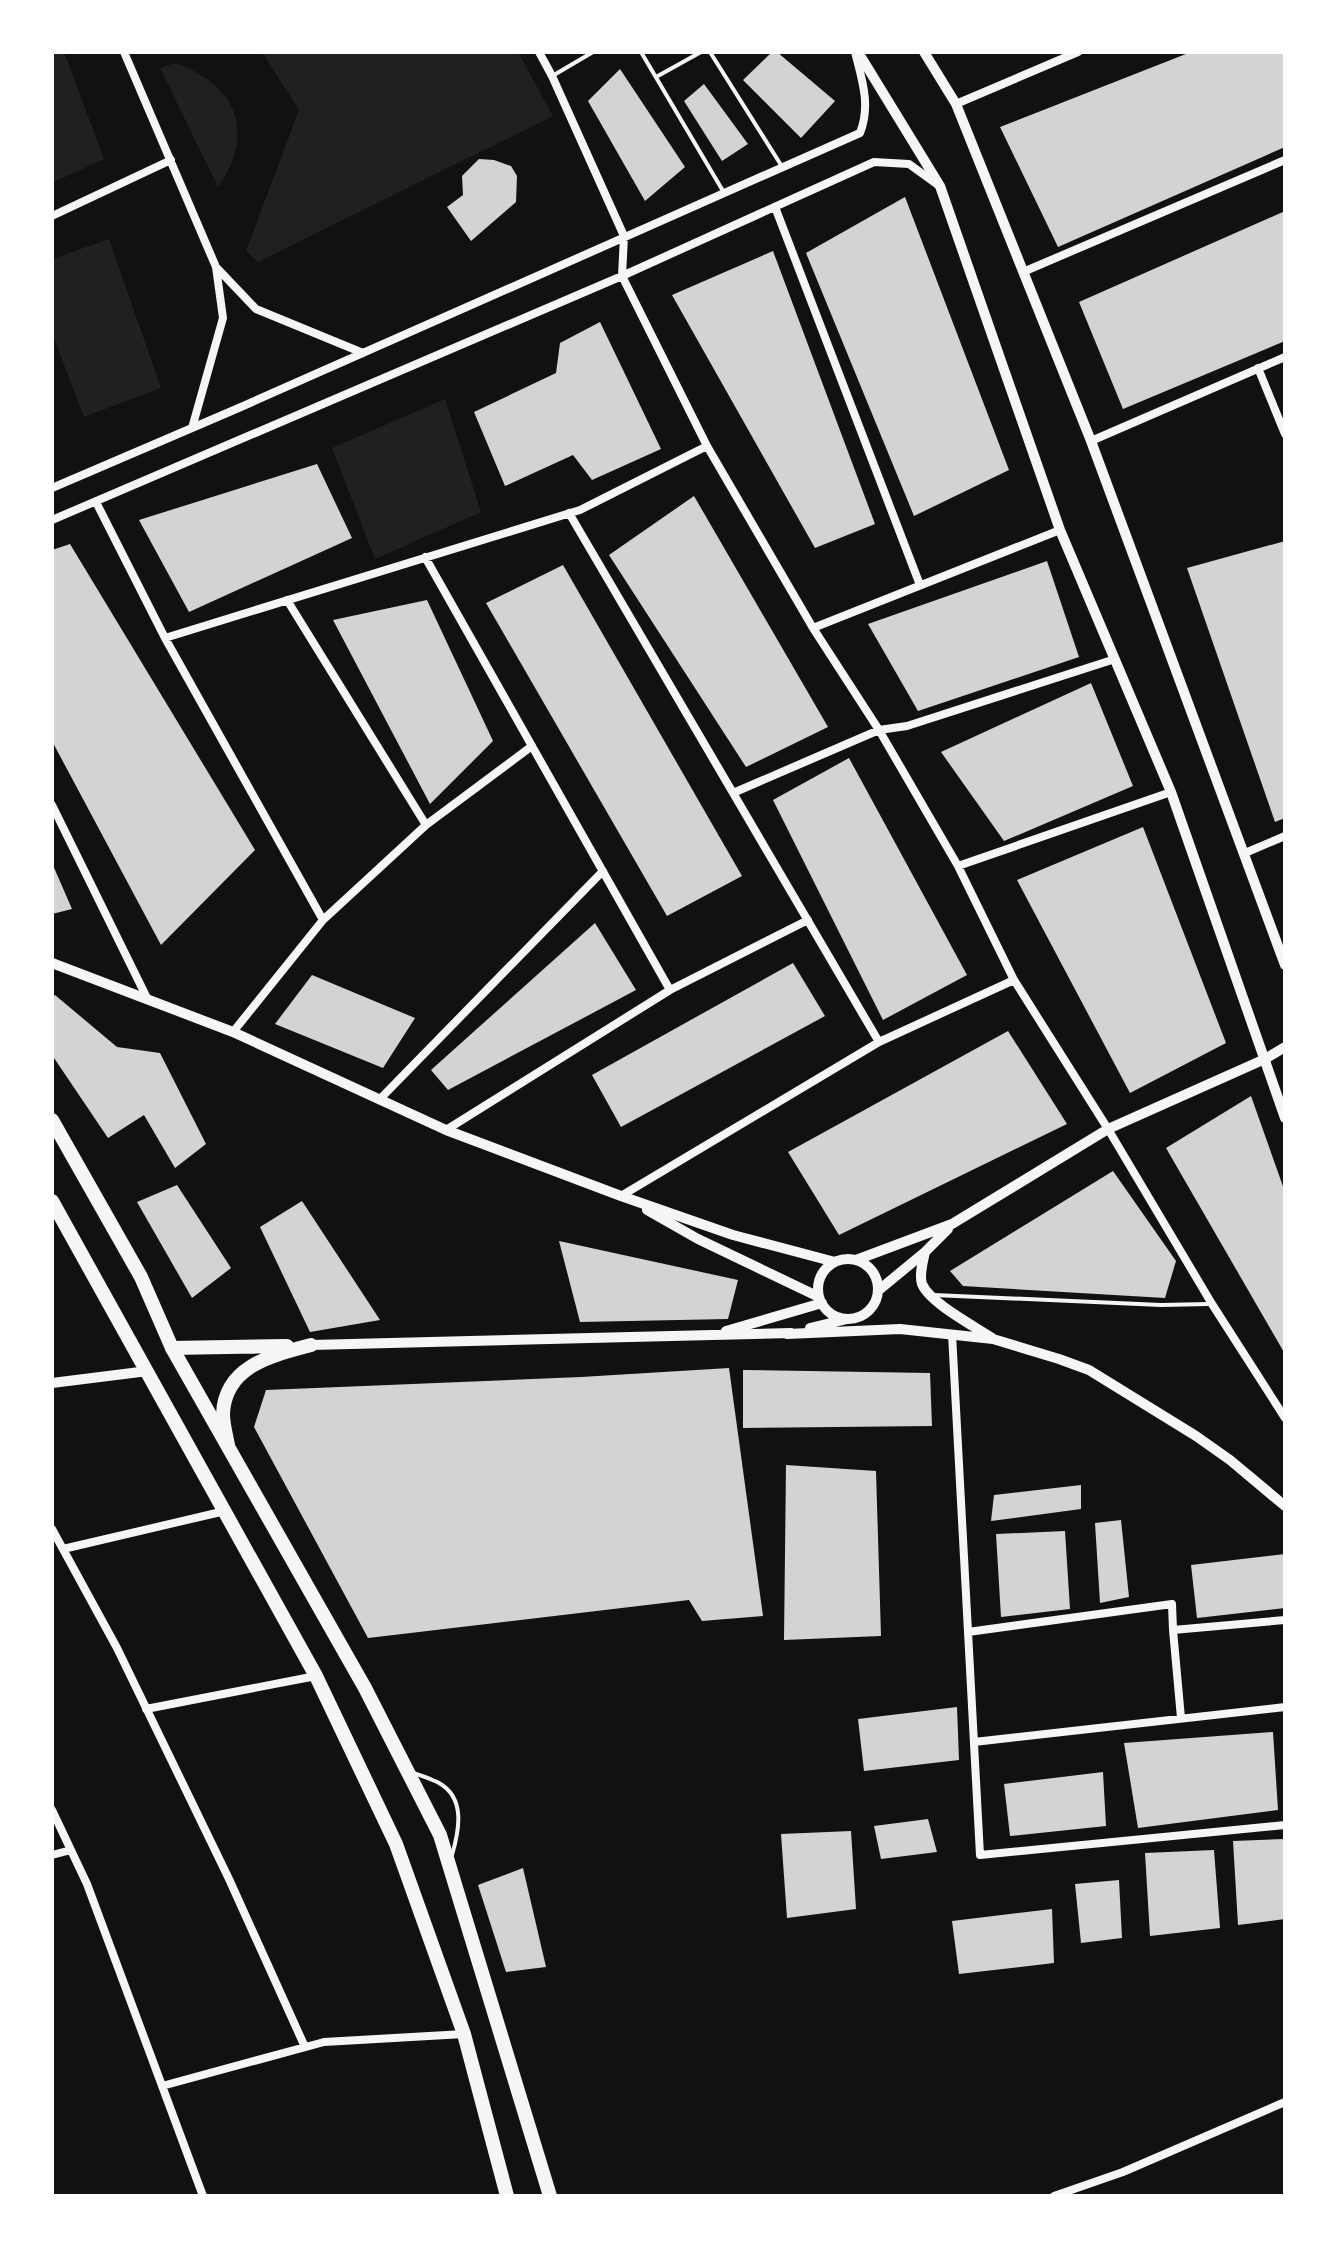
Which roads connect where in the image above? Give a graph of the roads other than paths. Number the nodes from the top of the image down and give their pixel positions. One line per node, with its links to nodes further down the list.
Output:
1 (124, 52): 13 (street)
2 (539, 52): 10 (street)
3 (593, 52): 10 (lane)
4 (641, 52): 11 (lane)
5 (701, 52): 11 (lane)
6 (710, 52): 15 (lane)
7 (856, 52): 15 (street); 16 (street)
8 (924, 52): 12 (street)
9 (1078, 52): 12 (street)
10 (552, 76): 20 (street)
11 (656, 77): 17 (lane)
12 (956, 104): 22 (street)
13 (171, 160): 19 (street); 21 (street)
14 (1285, 160): 22 (street)
15 (783, 167): 17 (street)
16 (940, 186): 18 (street); 35 (street)
17 (724, 193): 20 (street)
18 (775, 207): 23 (street); 37 (street)
19 (52, 216)
20 (624, 236): 23 (street); 24 (street)
21 (216, 267): 24 (street); 27 (street)
22 (1023, 272): 29 (street)
23 (622, 276): 30 (street); 32 (street)
24 (363, 353): 27 (street)
25 (1285, 357): 26 (street)
26 (1258, 368): 28 (street); 29 (street)
27 (192, 428): 31 (street)
28 (1285, 434)
29 (1091, 441): 49 (street)
30 (707, 446): 33 (street); 39 (street)
31 (52, 488)
32 (96, 502): 34 (street); 40 (street)
33 (569, 513): 36 (street); 45 (street)
34 (52, 520)
35 (1060, 530): 37 (street); 41 (street)
36 (425, 557): 38 (street); 43 (street)
37 (920, 585): 39 (street)
38 (287, 600): 40 (street); 47 (street)
39 (813, 628): 42 (street)
40 (165, 638): 52 (street)
41 (1115, 659): 42 (street); 44 (street)
42 (879, 730): 45 (street); 50 (street)
43 (532, 746): 47 (street); 51 (street)
44 (1171, 792): 50 (street); 62 (street)
45 (733, 793): 53 (street)
46 (52, 805): 58 (street)
47 (426, 825): 52 (street)
48 (1285, 836): 49 (street)
49 (1245, 853): 55 (street)
50 (958, 866): 56 (street)
51 (603, 871): 57 (street); 63 (street)
52 (323, 920): 59 (street)
53 (808, 920): 57 (street); 60 (street)
54 (52, 963): 58 (street)
55 (1285, 965)
56 (1014, 980): 60 (street); 66 (street)
57 (670, 990): 67 (street)
58 (147, 998): 59 (street)
59 (233, 1032): 63 (street)
60 (879, 1042): 68 (street)
61 (1285, 1047): 62 (street)
62 (1265, 1059): 64 (street); 66 (street)
63 (379, 1100): 67 (street)
64 (1285, 1118)
65 (52, 1120): 85 (main road)
66 (1108, 1129): 70 (street); 77 (street)
67 (446, 1130): 68 (street)
68 (621, 1196): 73 (street); 76 (street)
69 (52, 1201): 86 (main road)
70 (952, 1224): 71 (street); 72 (street)
71 (925, 1252): 74 (street); 75 (street)
72 (856, 1260): 73 (street); 74 (street)
73 (835, 1262): 76 (street)
74 (879, 1290): 78 (street)
75 (932, 1295): 77 (lane); 83 (street)
76 (820, 1300): 78 (street); 82 (street)
77 (1212, 1304): 88 (street)
78 (852, 1319): 79 (street); 80 (street)
79 (900, 1329): 80 (street); 81 (street)
80 (787, 1334): 82 (street)
81 (952, 1334): 83 (street); 96 (street)
82 (709, 1336): 84 (street)
83 (993, 1339): 90 (street)
84 (311, 1345): 85 (main road); 89 (main road)
85 (172, 1348): 89 (main road)
86 (148, 1371): 87 (street); 91 (main road)
87 (52, 1383)
88 (1285, 1418)
89 (228, 1446): 102 (main road)
90 (1285, 1506)
91 (225, 1511): 93 (street); 97 (main road)
92 (52, 1529): 93 (street)
93 (63, 1549): 99 (street)
94 (1285, 1620): 95 (street)
95 (1173, 1630): 96 (street); 100 (street)
96 (968, 1632): 101 (street)
97 (316, 1676): 99 (street); 108 (main road)
98 (1285, 1707): 100 (street)
99 (146, 1709): 109 (street)
100 (1181, 1718): 101 (street)
101 (974, 1742): 104 (street)
102 (407, 1770): 107 (main road); 107 (lane)
103 (52, 1810): 105 (street)
104 (1285, 1825)
105 (71, 1850): 106 (street); 110 (street)
106 (52, 1855)
107 (449, 1865): 114 (main road)
108 (464, 2034): 109 (street); 113 (main road)
109 (305, 2047): 110 (street)
110 (162, 2086): 112 (street)
111 (1284, 2105): 115 (street)
112 (203, 2196)
113 (507, 2196)
114 (550, 2196)
115 (1054, 2196)

